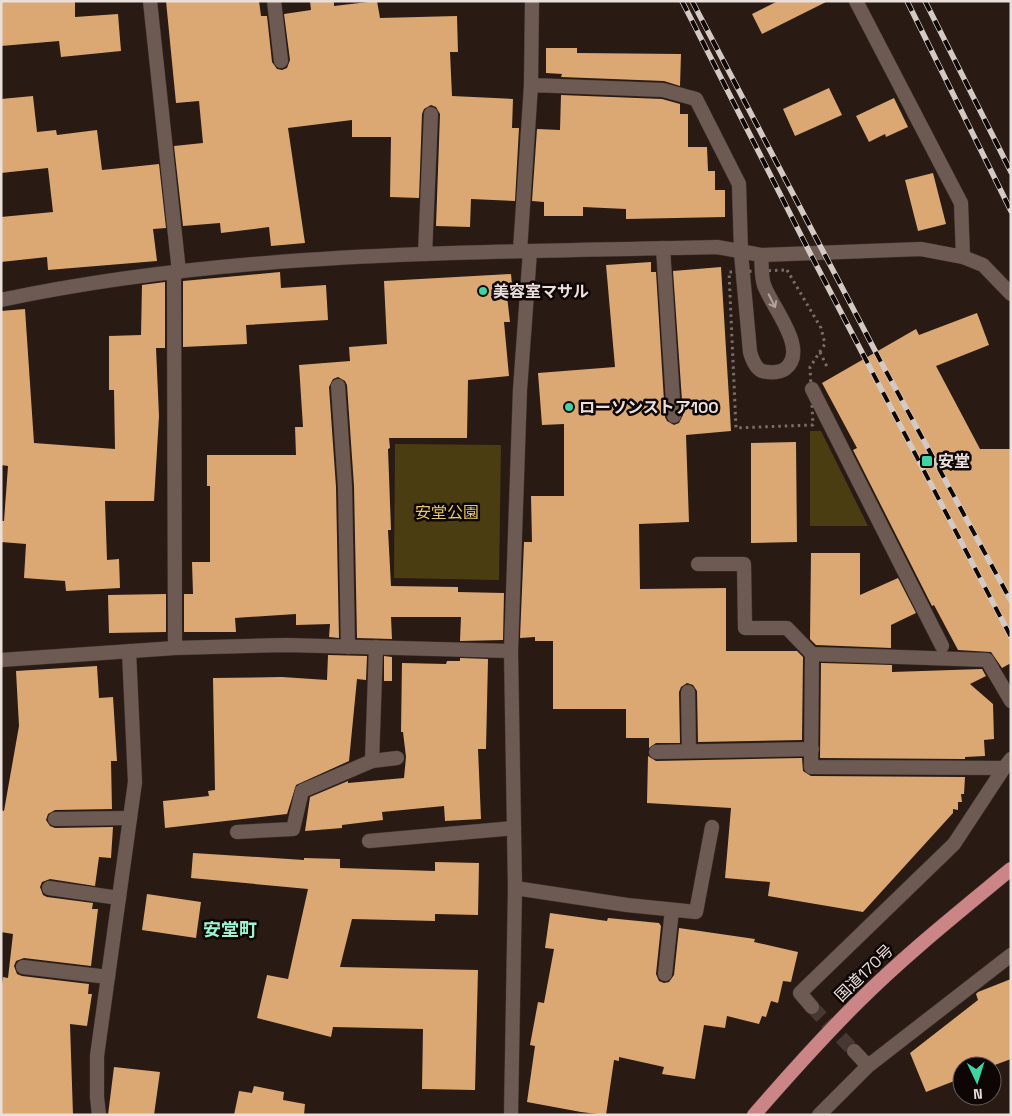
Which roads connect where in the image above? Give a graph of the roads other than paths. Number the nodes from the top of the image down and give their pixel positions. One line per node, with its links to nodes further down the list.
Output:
1 (150, 1): 14 (street)
2 (274, 1): 5 (street)
3 (532, 1): 6 (street)
4 (856, 1): 13 (street)
5 (281, 61)
6 (531, 85): 9 (street); 10 (street)
7 (431, 114): 11 (street)
8 (663, 248): 9 (street); 10 (street); 19 (street)
9 (525, 251): 11 (street); 26 (street)
10 (741, 253): 12 (street); 12 (street, one-way to 10)
11 (425, 254): 14 (street)
12 (760, 255): 13 (street)
13 (963, 257): 15 (street)
14 (176, 272): 16 (street); 24 (street)
15 (1011, 294)
16 (1, 300)
17 (338, 386): 22 (street)
18 (812, 388): 21 (street)
19 (674, 416)
20 (698, 564): 27 (street)
21 (942, 646)
22 (348, 647): 23 (street); 24 (street)
23 (376, 647): 26 (street); 35 (street)
24 (176, 648): 25 (street)
25 (129, 651): 28 (street); 37 (street)
26 (511, 651): 40 (street)
27 (812, 654): 30 (street); 31 (street)
28 (1, 660)
29 (688, 692): 32 (street)
30 (1011, 701)
31 (812, 749): 32 (street); 36 (street)
32 (689, 751): 33 (street)
33 (656, 752)
34 (397, 758): 35 (street)
35 (372, 761): 41 (street)
36 (1007, 763): 52 (street)
37 (130, 818): 38 (street); 46 (street)
38 (55, 819)
39 (712, 827): 47 (street)
40 (514, 828): 42 (street); 45 (street)
41 (237, 832)
42 (370, 841)
43 (1011, 868): 57 (highway, 国道170号)
44 (49, 888): 46 (street)
45 (515, 888): 47 (street); 56 (street)
46 (119, 898): 51 (street)
47 (672, 910): 50 (street)
48 (1011, 955): 54 (street)
49 (24, 966): 51 (street)
50 (665, 974)
51 (108, 977): 55 (street)
52 (812, 1007)
53 (854, 1051): 54 (street)
54 (868, 1066): 58 (street)
55 (99, 1115)
56 (511, 1115)
57 (754, 1115)
58 (819, 1115)

